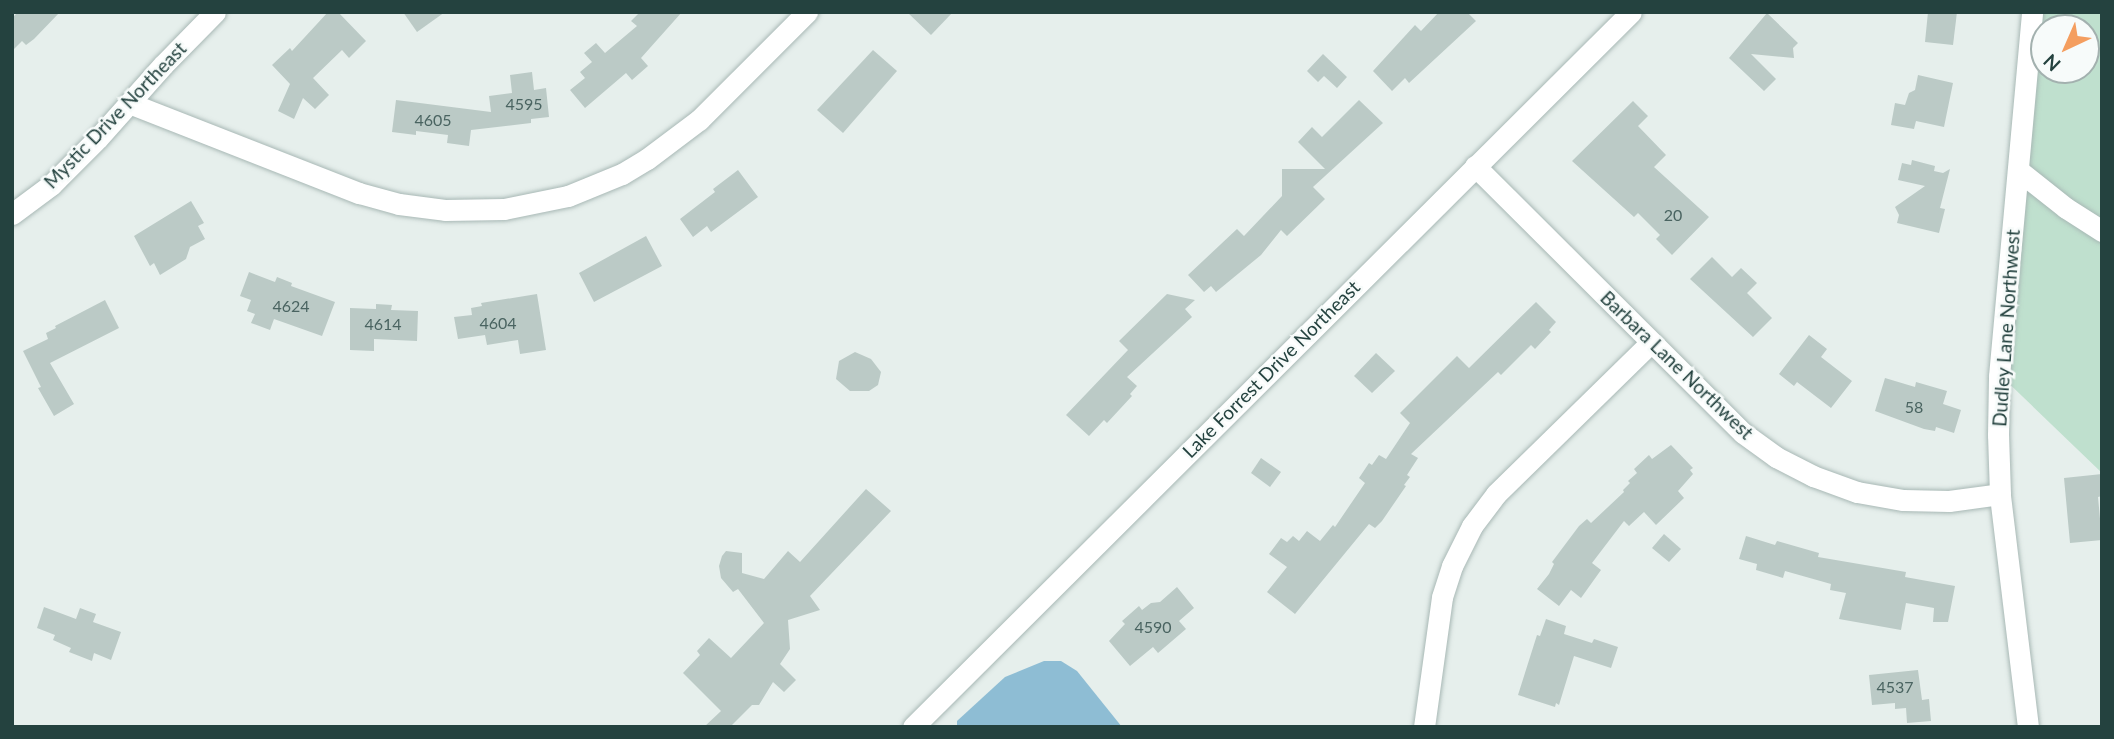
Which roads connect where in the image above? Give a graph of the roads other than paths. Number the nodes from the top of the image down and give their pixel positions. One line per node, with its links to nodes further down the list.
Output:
1 (215, 12): 5 (street, Mystic Drive Northeast)
2 (807, 12): 5 (street)
3 (1631, 12): 6 (street, Lake Forrest Drive Northeast)
4 (2032, 12): 7 (street, Dudley Lane Northwest)
5 (129, 103): 8 (street, Mystic Drive Northeast)
6 (1475, 166): 10 (street, Barbara Lane Northwest); 12 (street, Lake Forrest Drive Northeast)
7 (2018, 170): 9 (street); 11 (street, Dudley Lane Northwest)
8 (12, 214)
9 (2102, 230)
10 (1651, 342): 11 (street, Barbara Lane Northwest); 13 (street)
11 (2000, 494): 14 (street, Dudley Lane Northwest)
12 (913, 727)
13 (1424, 727)
14 (2028, 727)

